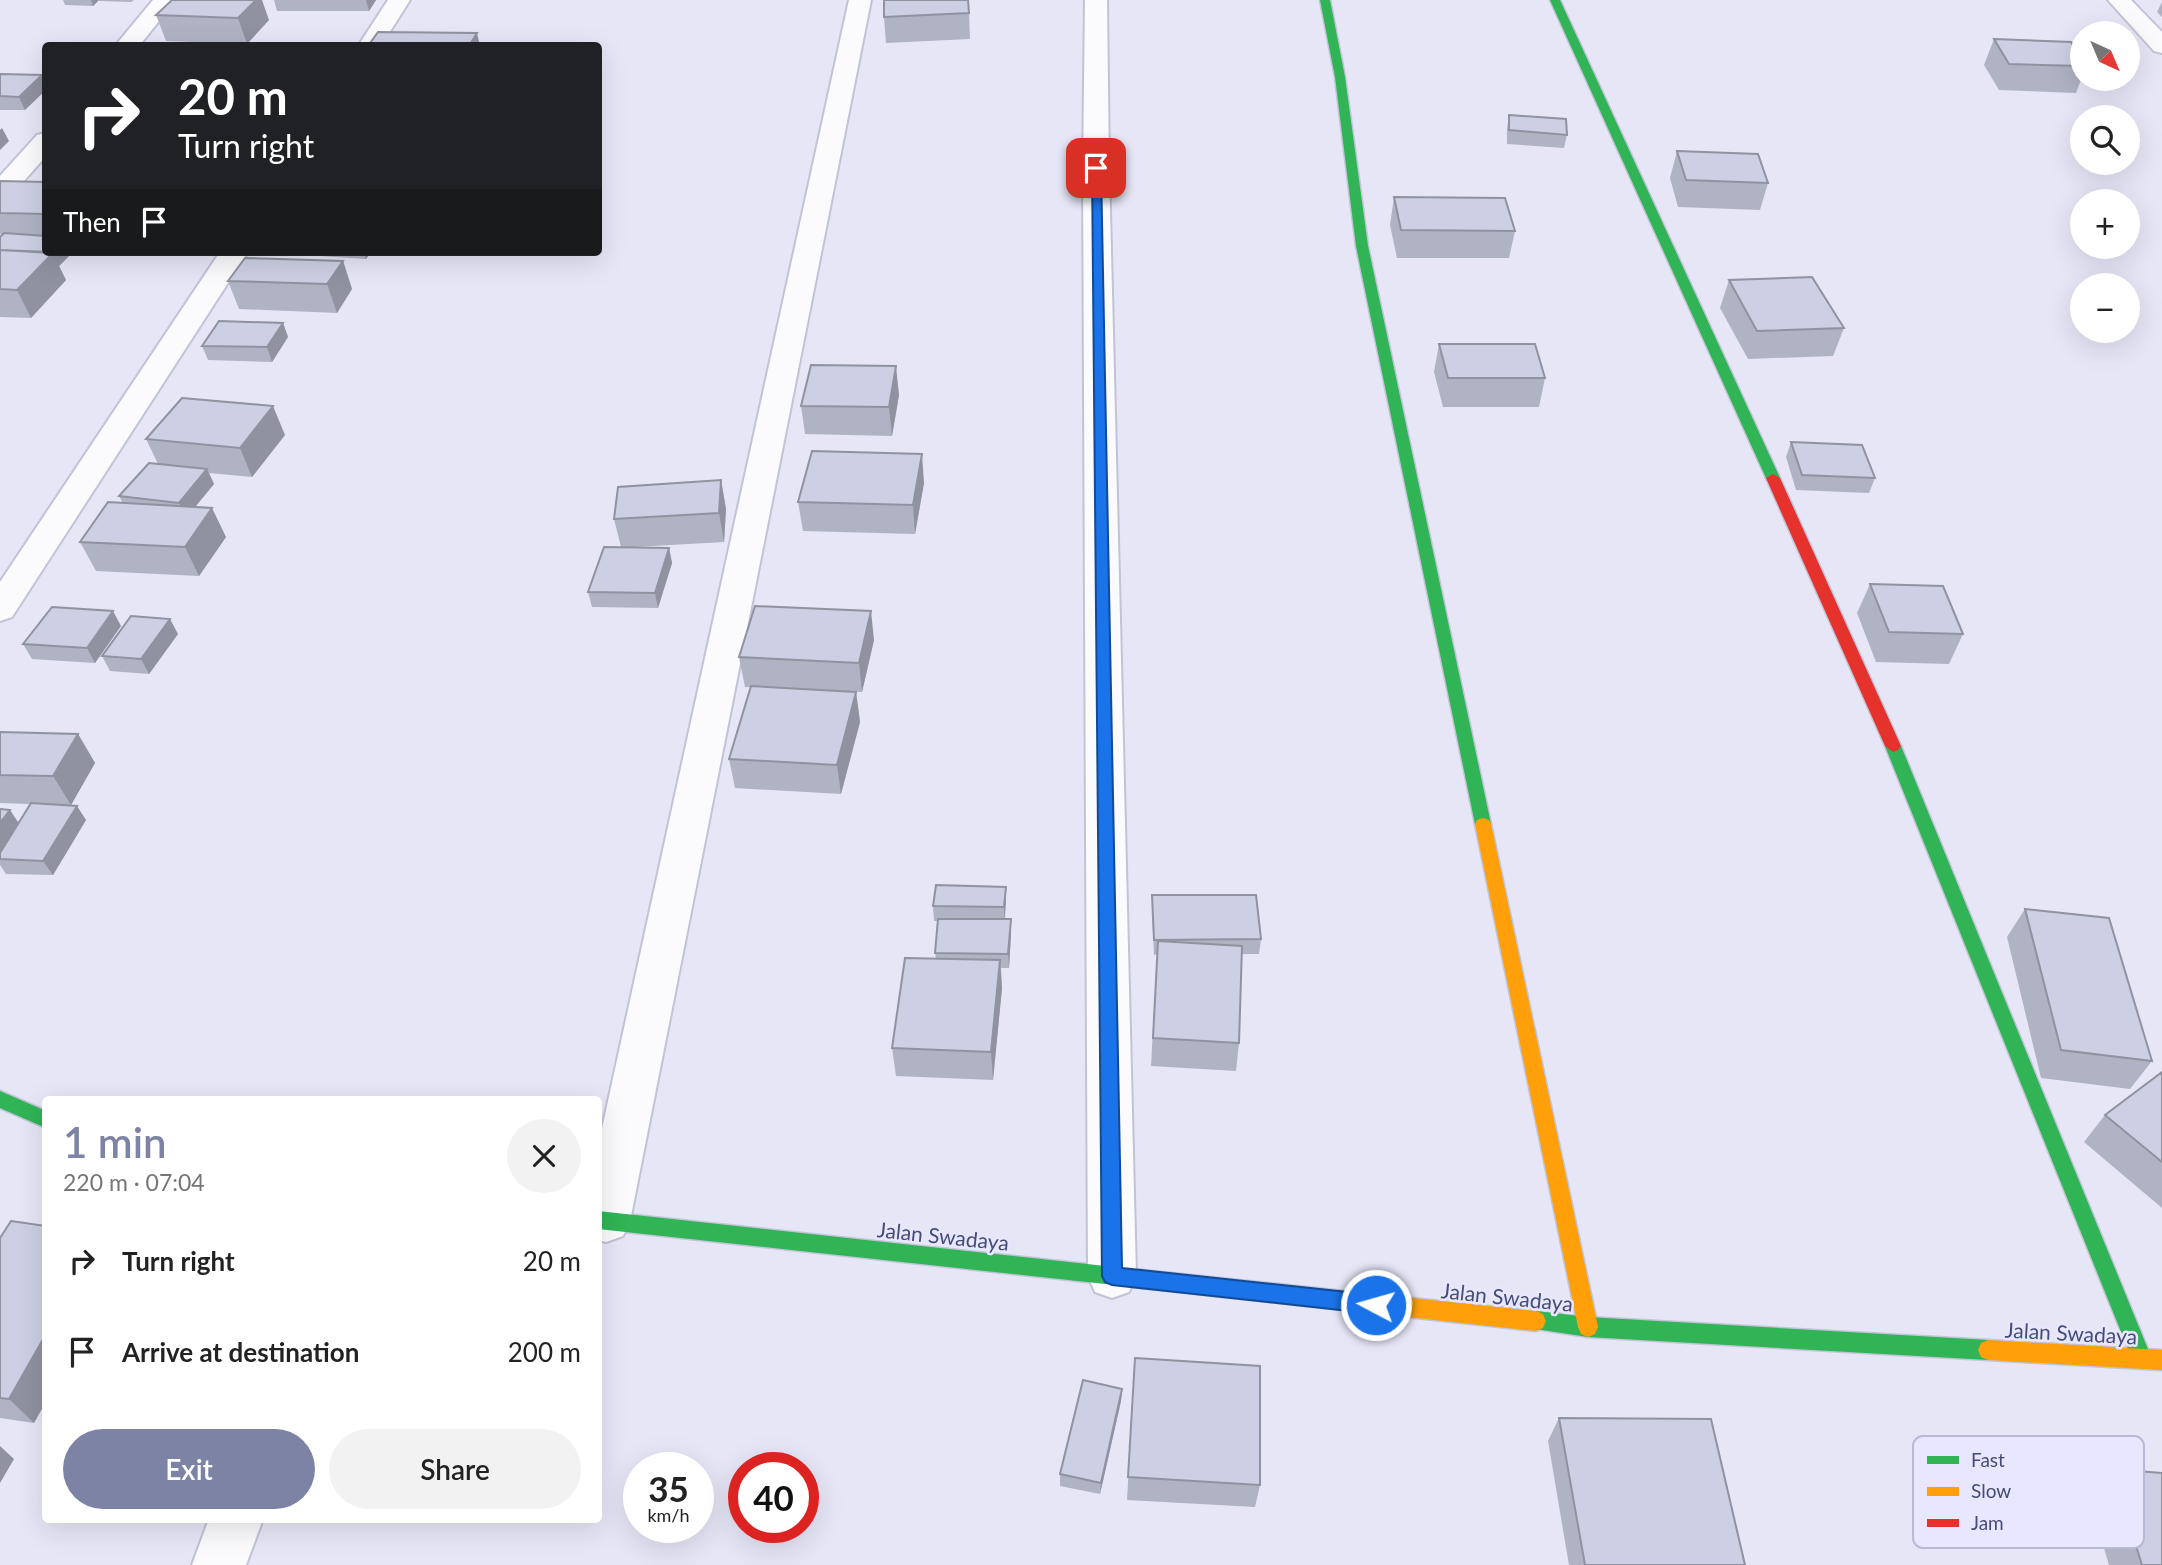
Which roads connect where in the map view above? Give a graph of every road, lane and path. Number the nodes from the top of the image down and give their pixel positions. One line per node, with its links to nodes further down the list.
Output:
1 (165, 0): 8 (street)
2 (399, 0): 9 (street)
3 (860, 0): 17 (street)
4 (1096, 0): 18 (street)
5 (1325, 0): 19 (street)
6 (1555, 0): 20 (street)
7 (2119, 0): 10 (street)
8 (129, 42)
9 (372, 42)
10 (2162, 46)
11 (42, 145): 12 (street)
12 (0, 192)
13 (231, 256): 14 (street)
14 (0, 609)
15 (0, 1099): 16 (street)
16 (42, 1118)
17 (602, 1221): 18 (street, Jalan Swadaya)
18 (1112, 1276): 19 (street, Jalan Swadaya)
19 (1588, 1327): 20 (street, Jalan Swadaya)
20 (2142, 1359): 21 (street, Jalan Swadaya)
21 (2162, 1360)
22 (235, 1523): 23 (street)
23 (219, 1565)

